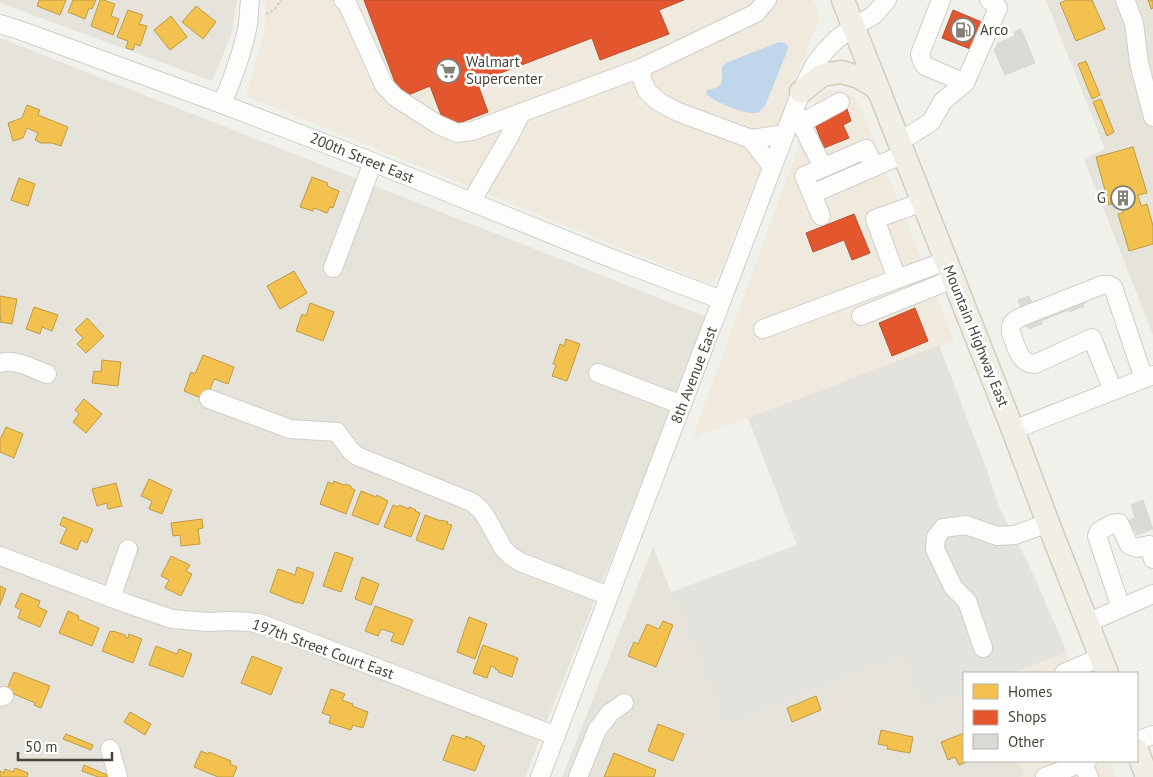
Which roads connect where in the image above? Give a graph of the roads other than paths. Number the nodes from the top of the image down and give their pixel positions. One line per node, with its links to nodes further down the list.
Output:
1 (250, 0): 15 (street)
2 (343, 0): 17 (street)
3 (767, 0): 11 (street)
4 (843, 0): 10 (main road, Mountain Highway East)
5 (887, 0): 10 (street, 8th Avenue East)
6 (941, 0): 12 (street)
7 (989, 0): 12 (street)
8 (1125, 0): 18 (street)
9 (0, 24): 15 (street, 200th Street East)
10 (853, 27): 13 (main road, Mountain Highway East); 16 (street, 8th Avenue East)
11 (641, 68): 17 (street); 20 (street)
12 (965, 84): 21 (street)
13 (880, 92): 16 (main road); 21 (main road, Mountain Highway East)
14 (840, 102): 16 (street)
15 (222, 104): 22 (street, 200th Street East)
16 (799, 108): 19 (street, 8th Avenue East); 24 (street)
17 (521, 113): 27 (street)
18 (1153, 117)
19 (785, 134): 20 (street); 23 (street, 8th Avenue East)
20 (750, 139): 23 (street)
21 (902, 148): 25 (street); 28 (main road, Mountain Highway East)
22 (373, 162): 27 (street, 200th Street East); 30 (street)
23 (772, 167): 33 (street, 8th Avenue East)
24 (823, 167): 25 (street); 26 (street)
25 (874, 167): 26 (street)
26 (812, 194): 29 (street)
27 (471, 202): 33 (street, 200th Street East)
28 (923, 202): 31 (main road, Mountain Highway East); 32 (street)
29 (822, 216)
30 (333, 268)
31 (949, 270): 32 (street); 34 (street); 43 (main road, Mountain Highway East)
32 (897, 280): 35 (street)
33 (722, 300): 42 (street, 8th Avenue East)
34 (861, 316)
35 (763, 329)
36 (0, 363): 38 (street)
37 (598, 373): 42 (street)
38 (47, 374)
39 (1148, 377): 40 (street); 40 (street)
40 (1113, 391): 43 (street)
41 (209, 399): 49 (street)
42 (682, 405): 49 (street, 8th Avenue East)
43 (1013, 430): 44 (main road, Mountain Highway East)
44 (1048, 523): 52 (main road, Mountain Highway East); 53 (street)
45 (128, 549): 50 (street)
46 (0, 556): 50 (street, 197th Street Court East)
47 (1153, 560): 51 (street)
48 (1153, 594): 51 (street)
49 (609, 596): 58 (street, 8th Avenue East)
50 (111, 598): 58 (street, 197th Street Court East)
51 (1121, 608): 52 (street)
52 (1087, 622): 54 (main road, Mountain Highway East)
53 (983, 648)
54 (1104, 665): 55 (street)
55 (1069, 672)
56 (624, 703): 65 (street)
57 (1153, 735): 59 (street)
58 (556, 736): 64 (street, 8th Avenue East)
59 (1138, 741)
60 (110, 749): 63 (street)
61 (1138, 752): 67 (main road)
62 (1085, 765): 66 (street)
63 (118, 777)
64 (540, 777)
65 (578, 777)
66 (1045, 777)
67 (1148, 777)

